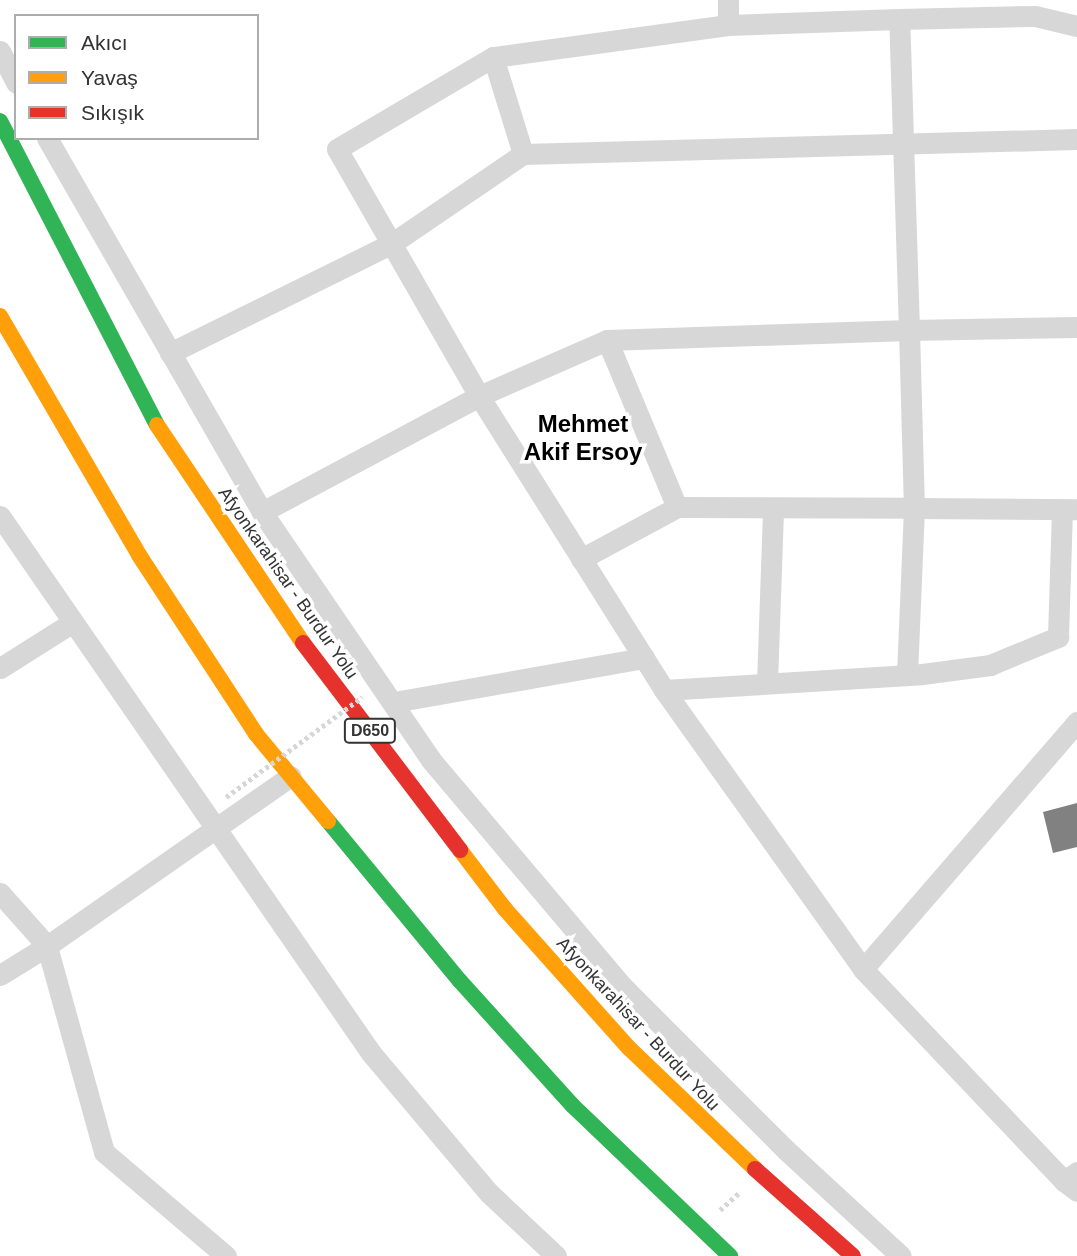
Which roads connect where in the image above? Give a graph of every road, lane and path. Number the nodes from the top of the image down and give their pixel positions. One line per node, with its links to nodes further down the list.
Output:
1 (728, 0): 4 (street)
2 (1032, 8): 3 (street); 5 (street)
3 (899, 19): 4 (street); 12 (street)
4 (728, 25): 7 (street)
5 (1077, 26)
6 (0, 51): 8 (street)
7 (492, 57): 13 (street); 14 (street)
8 (14, 79)
9 (0, 121): 48 (highway, Afyonkarahisar - Burdur Yolu / D650)
10 (1077, 139): 12 (street)
11 (48, 140): 19 (street)
12 (904, 144): 13 (street); 17 (street)
13 (523, 154): 14 (street)
14 (391, 244): 19 (street); 20 (street)
15 (0, 316): 37 (highway)
16 (1077, 327): 17 (street)
17 (909, 330): 18 (street); 23 (street)
18 (607, 340): 20 (street); 21 (street)
19 (170, 354): 25 (street)
20 (479, 396): 25 (street); 27 (street)
21 (677, 507): 22 (street); 27 (street)
22 (773, 508): 23 (street); 32 (street)
23 (914, 509): 24 (street); 31 (street)
24 (1069, 509): 31 (street)
25 (262, 512): 35 (street)
26 (0, 516): 28 (street)
27 (582, 559): 29 (street)
28 (73, 622): 30 (street); 39 (street)
29 (644, 659): 33 (street); 35 (street)
30 (0, 668)
31 (907, 675): 32 (street)
32 (767, 683): 33 (street)
33 (664, 690): 42 (street)
34 (362, 697): 38 (path, bridge)
35 (394, 702): 49 (street)
36 (1077, 722): 42 (street)
37 (291, 776): 39 (street); 47 (highway)
38 (226, 797)
39 (214, 830): 41 (street); 46 (street)
40 (0, 893): 41 (street)
41 (47, 946): 43 (street); 45 (street)
42 (863, 969): 44 (street)
43 (0, 975)
44 (1073, 1182)
45 (226, 1256)
46 (556, 1256)
47 (730, 1256)
48 (853, 1256)
49 (901, 1256)

